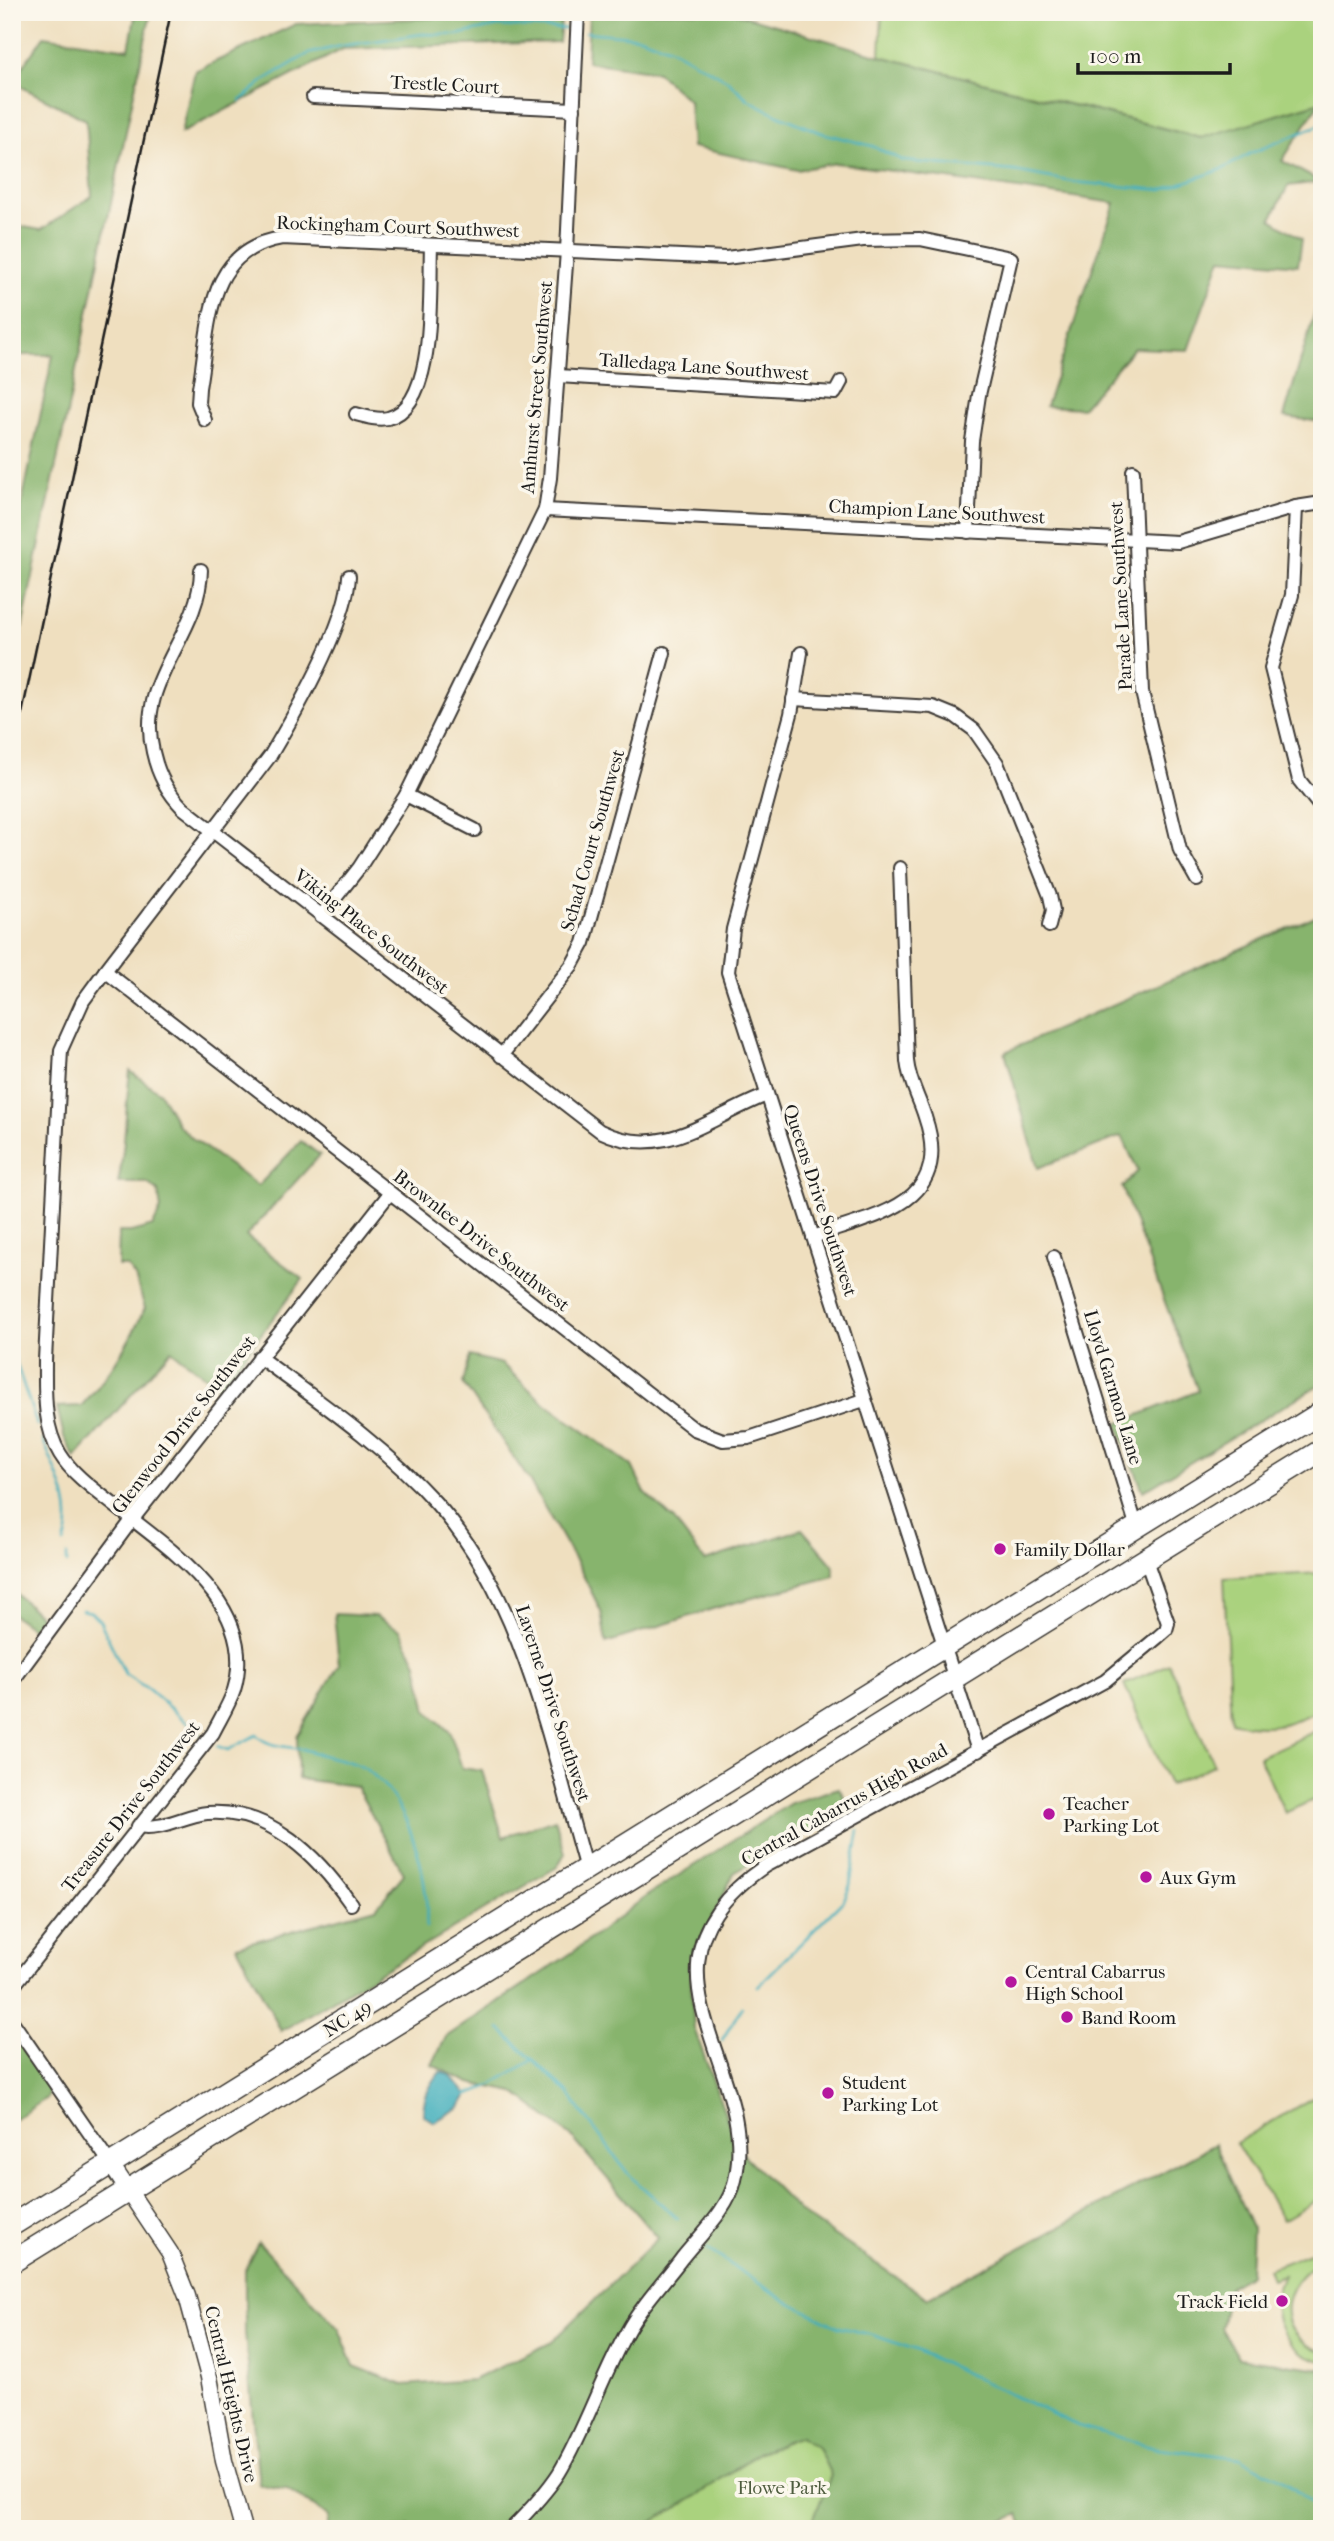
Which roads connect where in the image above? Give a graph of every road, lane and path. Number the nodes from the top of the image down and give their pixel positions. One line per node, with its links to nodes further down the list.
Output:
1 (578, 12): 3 (street, Amhurst Street Southwest)
2 (313, 97): 3 (street, Trestle Court)
3 (574, 109): 5 (street, Amhurst Street Southwest)
4 (431, 246): 5 (street, Rockingham Court Southwest); 8 (street); 9 (street, Rockingham Court Southwest)
5 (567, 251): 6 (street, Amhurst Street Southwest); 14 (street, Rockingham Court Southwest)
6 (558, 376): 7 (street, Talledaga Lane Southwest); 13 (street, Amhurst Street Southwest)
7 (841, 382)
8 (356, 414)
9 (205, 420)
10 (1133, 471): 15 (street, Parade Lane Southwest)
11 (1322, 503): 12 (street, Champion Lane Southwest)
12 (1296, 507): 15 (street, Champion Lane Southwest); 22 (street)
13 (545, 510): 14 (street, Champion Lane Southwest); 21 (street, Amhurst Street Southwest)
14 (968, 532): 15 (street, Champion Lane Southwest)
15 (1135, 539): 26 (street, Parade Lane Southwest)
16 (201, 570): 24 (street, Viking Place Southwest)
17 (349, 576): 24 (street, Treasure Drive Southwest)
18 (664, 653): 30 (street, Schad Court Southwest)
19 (801, 653): 20 (street, Queens Drive Southwest)
20 (793, 699): 28 (street); 31 (street, Queens Drive Southwest)
21 (406, 795): 23 (street); 27 (street, Amhurst Street Southwest)
22 (1322, 809)
23 (475, 830)
24 (212, 831): 27 (street, Viking Place Southwest); 29 (street, Treasure Drive Southwest)
25 (900, 868): 33 (street)
26 (1197, 880)
27 (321, 916): 30 (street, Viking Place Southwest)
28 (1049, 926)
29 (105, 971): 32 (street, Brownlee Drive Southwest); 39 (street, Treasure Drive Southwest)
30 (501, 1056): 31 (street, Viking Place Southwest)
31 (767, 1095): 33 (street, Queens Drive Southwest)
32 (390, 1193): 35 (street, Glenwood Drive Southwest); 36 (street, Brownlee Drive Southwest)
33 (813, 1237): 36 (street, Queens Drive Southwest)
34 (1054, 1257): 40 (street, Lloyd Garmon Lane)
35 (259, 1357): 39 (street, Glenwood Drive Southwest); 47 (street, Laverne Drive Southwest)
36 (864, 1400): 42 (street, Queens Drive Southwest)
37 (1322, 1412): 40 (highway, NC 49)
38 (1322, 1450): 41 (highway, NC 49)
39 (132, 1520): 44 (street, Glenwood Drive Southwest); 46 (street, Treasure Drive Southwest)
40 (1137, 1528): 42 (highway, NC 49)
41 (1146, 1560): 43 (highway, NC 49); 45 (street, Central Cabarrus High Road)
42 (944, 1647): 43 (street, Queens Drive Southwest); 47 (highway, NC 49 / NC 49)
43 (955, 1677): 45 (street, Queens Drive Southwest); 52 (highway, NC 49)
44 (12, 1682)
45 (978, 1752): 56 (street, Central Cabarrus High Road)
46 (138, 1826): 48 (street); 49 (street, Treasure Drive Southwest)
47 (586, 1869): 51 (highway, NC 49 / NC 49)
48 (351, 1904)
49 (12, 1988)
50 (12, 2021): 51 (street)
51 (110, 2164): 52 (street, Central Heights Drive); 53 (highway, NC 49 / NC 49)
52 (128, 2190): 54 (highway, NC 49); 55 (street, Central Heights Drive)
53 (12, 2225)
54 (12, 2262)
55 (243, 2529)
56 (511, 2529)

